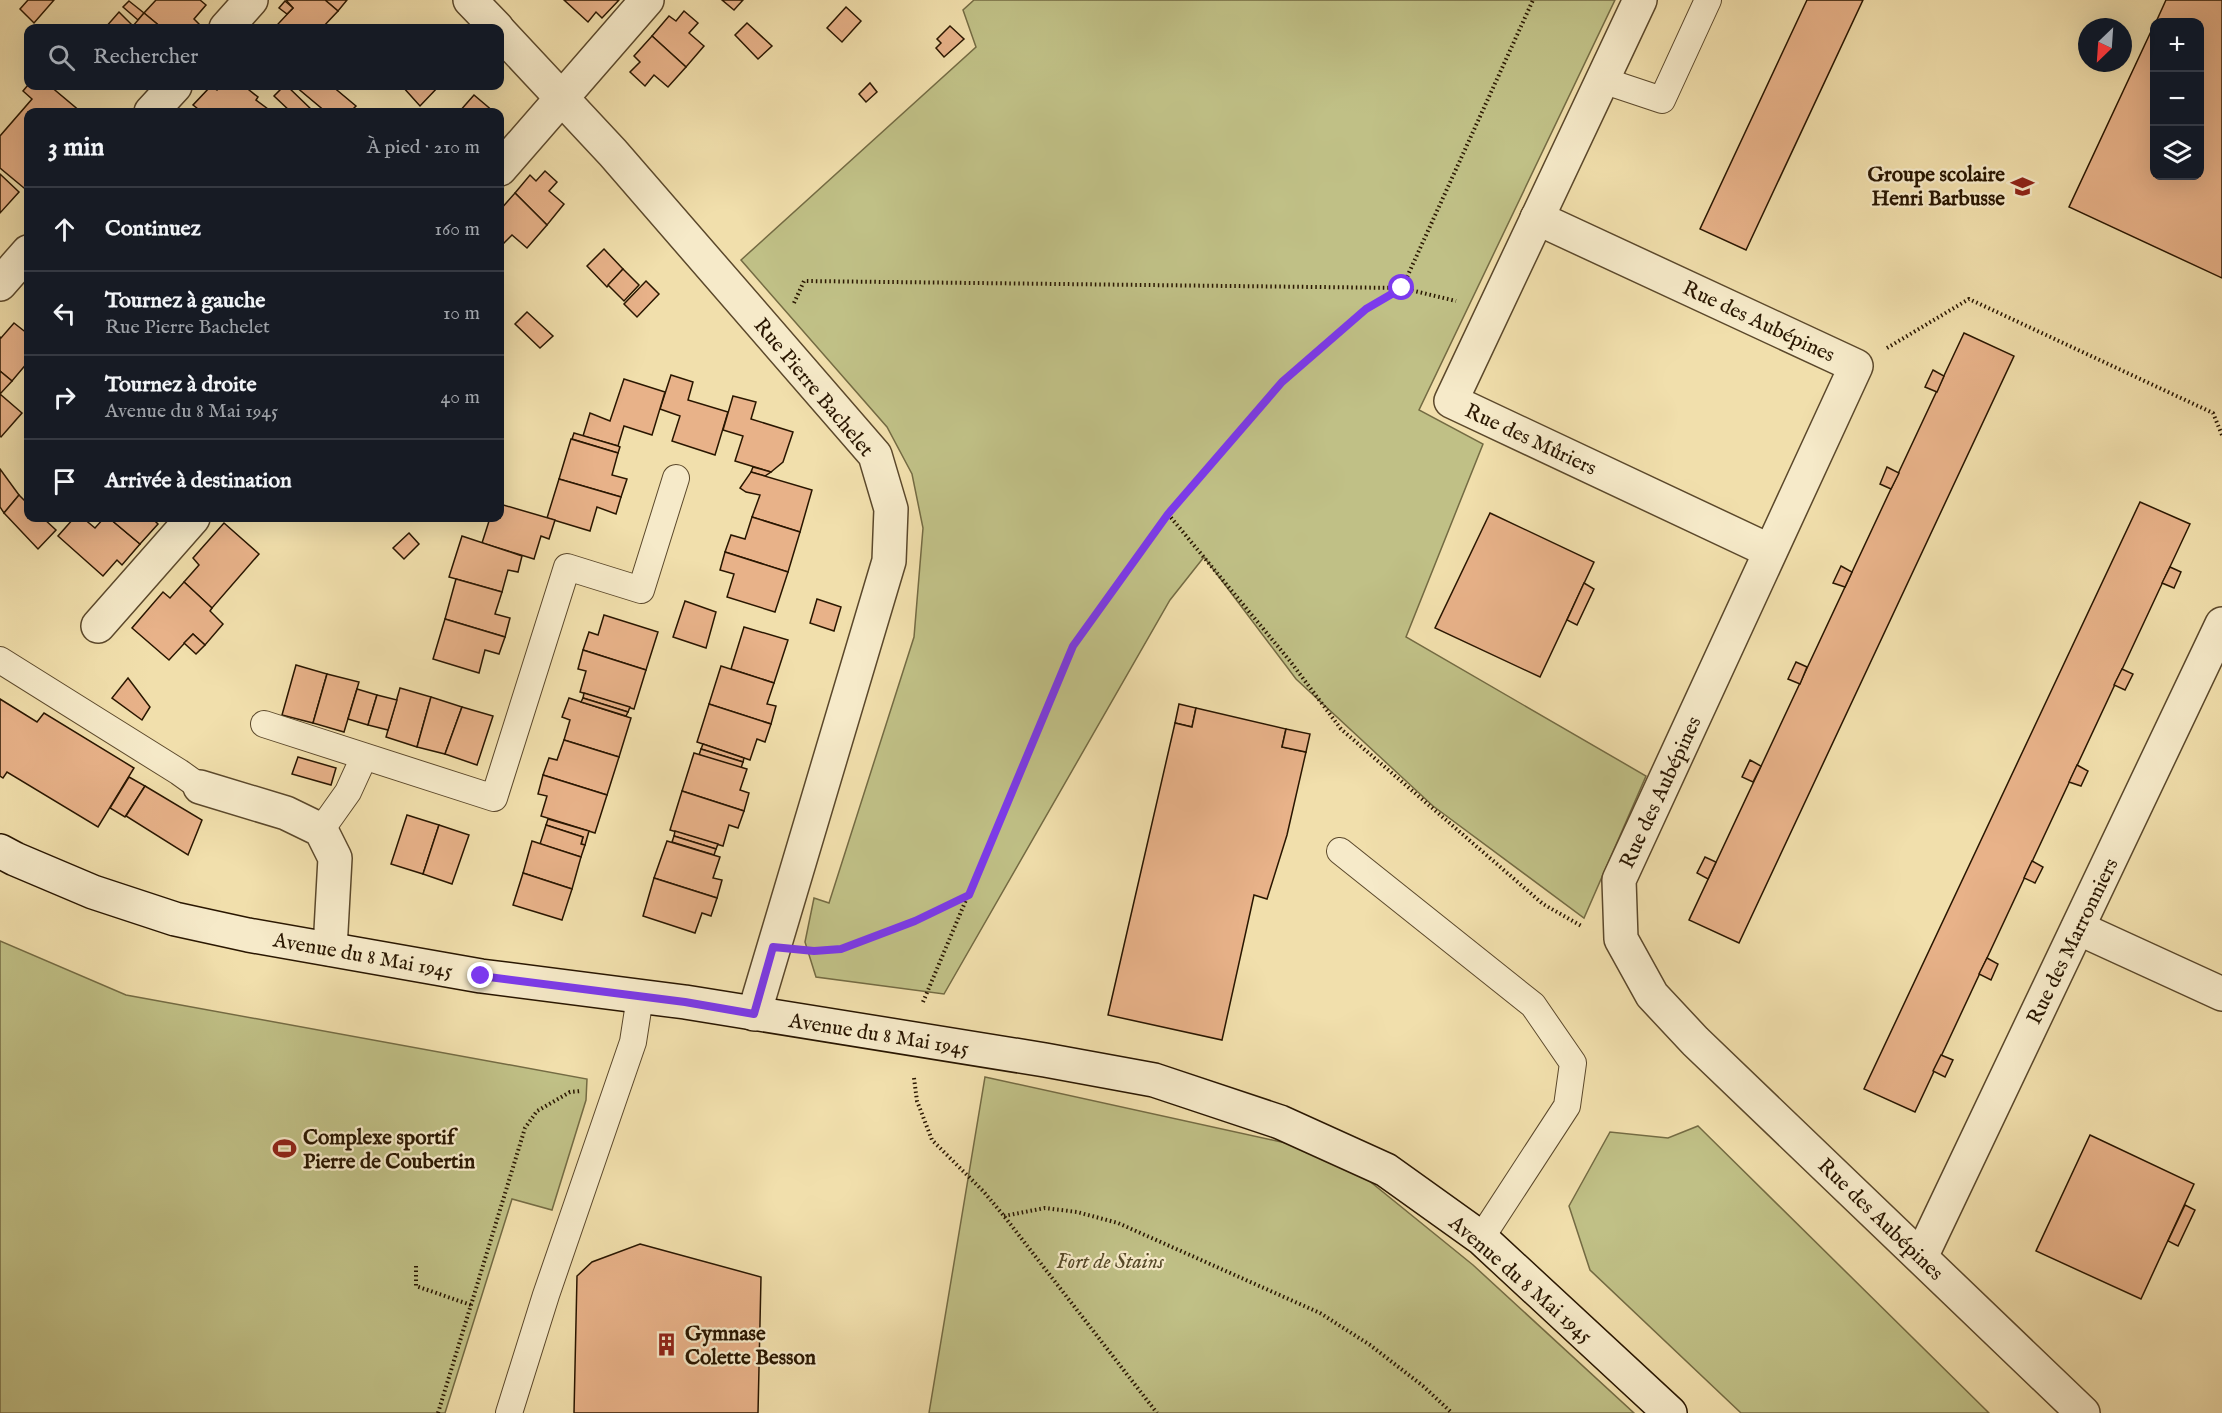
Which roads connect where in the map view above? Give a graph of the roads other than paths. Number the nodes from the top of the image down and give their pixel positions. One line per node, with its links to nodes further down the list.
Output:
1 (251, 0): 6 (street)
2 (471, 0): 7 (street, Rue Pierre Bachelet)
3 (647, 0): 11 (street)
4 (1640, 0): 9 (street, Rue des Mûriers)
5 (1708, 0): 9 (lane)
6 (230, 24)
7 (493, 24)
8 (504, 37): 11 (street, Rue Pierre Bachelet)
9 (1602, 80): 14 (street, Rue des Mûriers)
10 (171, 90): 12 (street)
11 (561, 99): 13 (street); 33 (street, Rue Pierre Bachelet)
12 (156, 108)
13 (504, 164)
14 (1537, 218): 19 (street, Rue des Mûriers); 19 (street, Rue des Aubépines)
15 (24, 257): 16 (street)
16 (0, 284)
17 (676, 478): 24 (lane)
18 (189, 522): 21 (street)
19 (1770, 551): 35 (street, Rue des Aubépines)
20 (2222, 624): 29 (street, Rue des Marronniers)
21 (98, 626)
22 (0, 660): 25 (lane)
23 (264, 724): 24 (lane)
24 (364, 757): 26 (lane)
25 (200, 787): 26 (street)
26 (321, 830): 30 (street)
27 (0, 851): 30 (street, Avenue du 8 Mai 1945)
28 (1340, 851): 34 (lane)
29 (2078, 928): 31 (street); 35 (street, Rue des Marronniers)
30 (330, 950): 32 (street, Avenue du 8 Mai 1945)
31 (2222, 994)
32 (640, 997): 33 (street, Avenue du 8 Mai 1945); 36 (lane)
33 (754, 1014): 34 (street, Avenue du 8 Mai 1945)
34 (1481, 1238): 37 (street, Avenue du 8 Mai 1945)
35 (1921, 1257): 38 (street, Rue des Aubépines)
36 (509, 1413)
37 (1670, 1413)
38 (2083, 1413)

